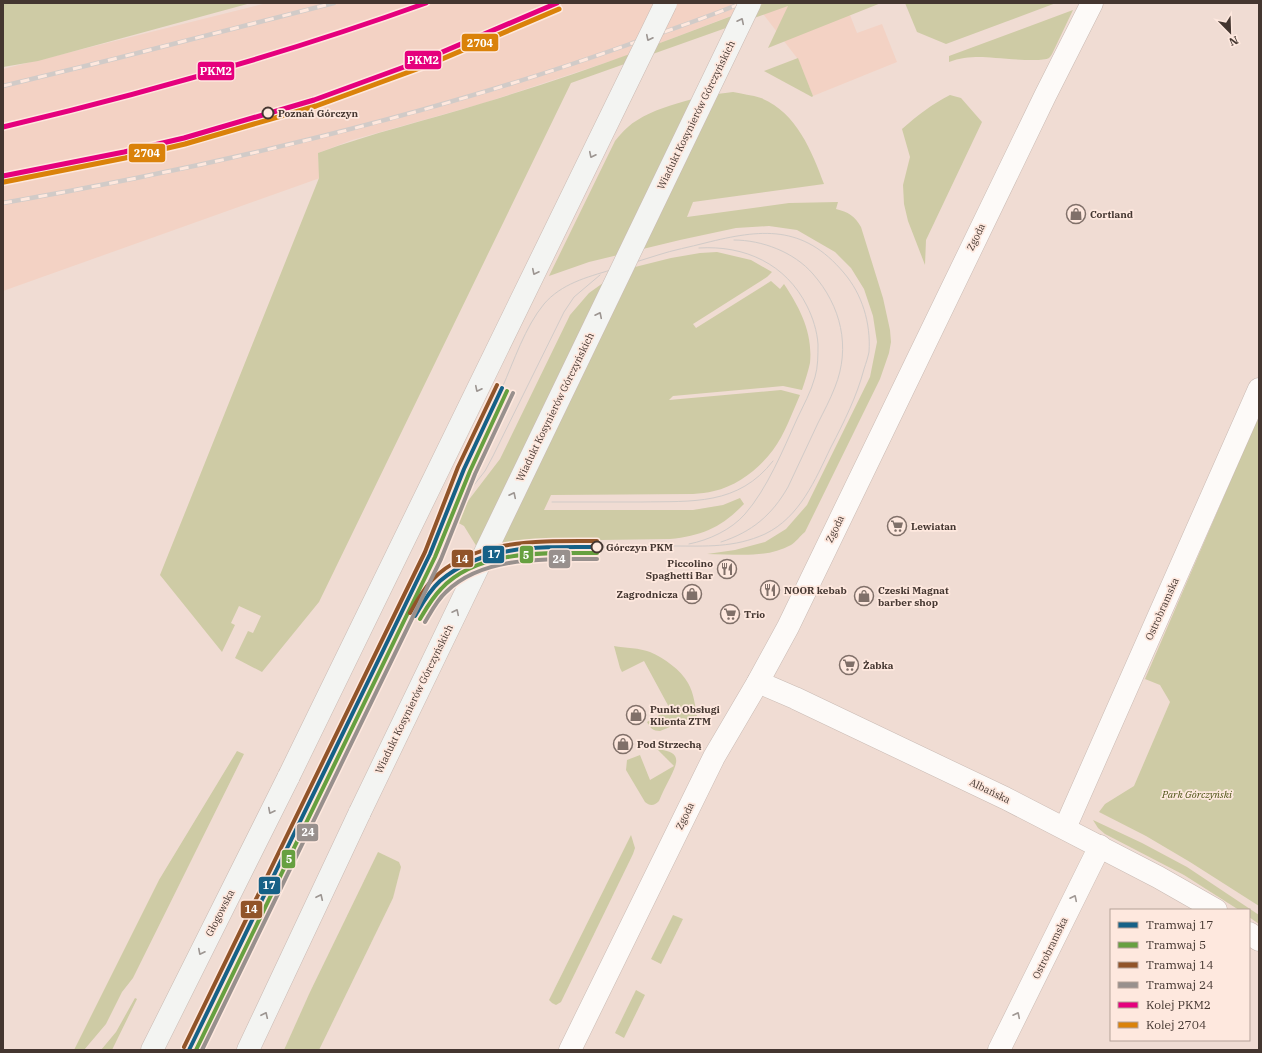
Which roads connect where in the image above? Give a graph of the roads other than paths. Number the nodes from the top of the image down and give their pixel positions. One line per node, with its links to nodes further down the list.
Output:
1 (666, 3): 11 (main road, Głogowska, one-way to 11, bridge)
2 (750, 3): 12 (main road, Wiadukt Kosynierów Górczyńskich, one-way to 2, bridge)
3 (1092, 3): 5 (street, Zgoda)
4 (1259, 389): 6 (street, Ostrobramska)
5 (758, 682): 6 (street, Albańska); 13 (street, Zgoda)
6 (1064, 828): 7 (street, Albańska)
7 (1100, 846): 8 (street, Albańska); 14 (street, Ostrobramska, one-way to 7)
8 (1214, 909)
9 (1250, 934): 10 (street)
10 (1259, 940)
11 (152, 1050)
12 (248, 1050)
13 (570, 1050)
14 (1000, 1050)

